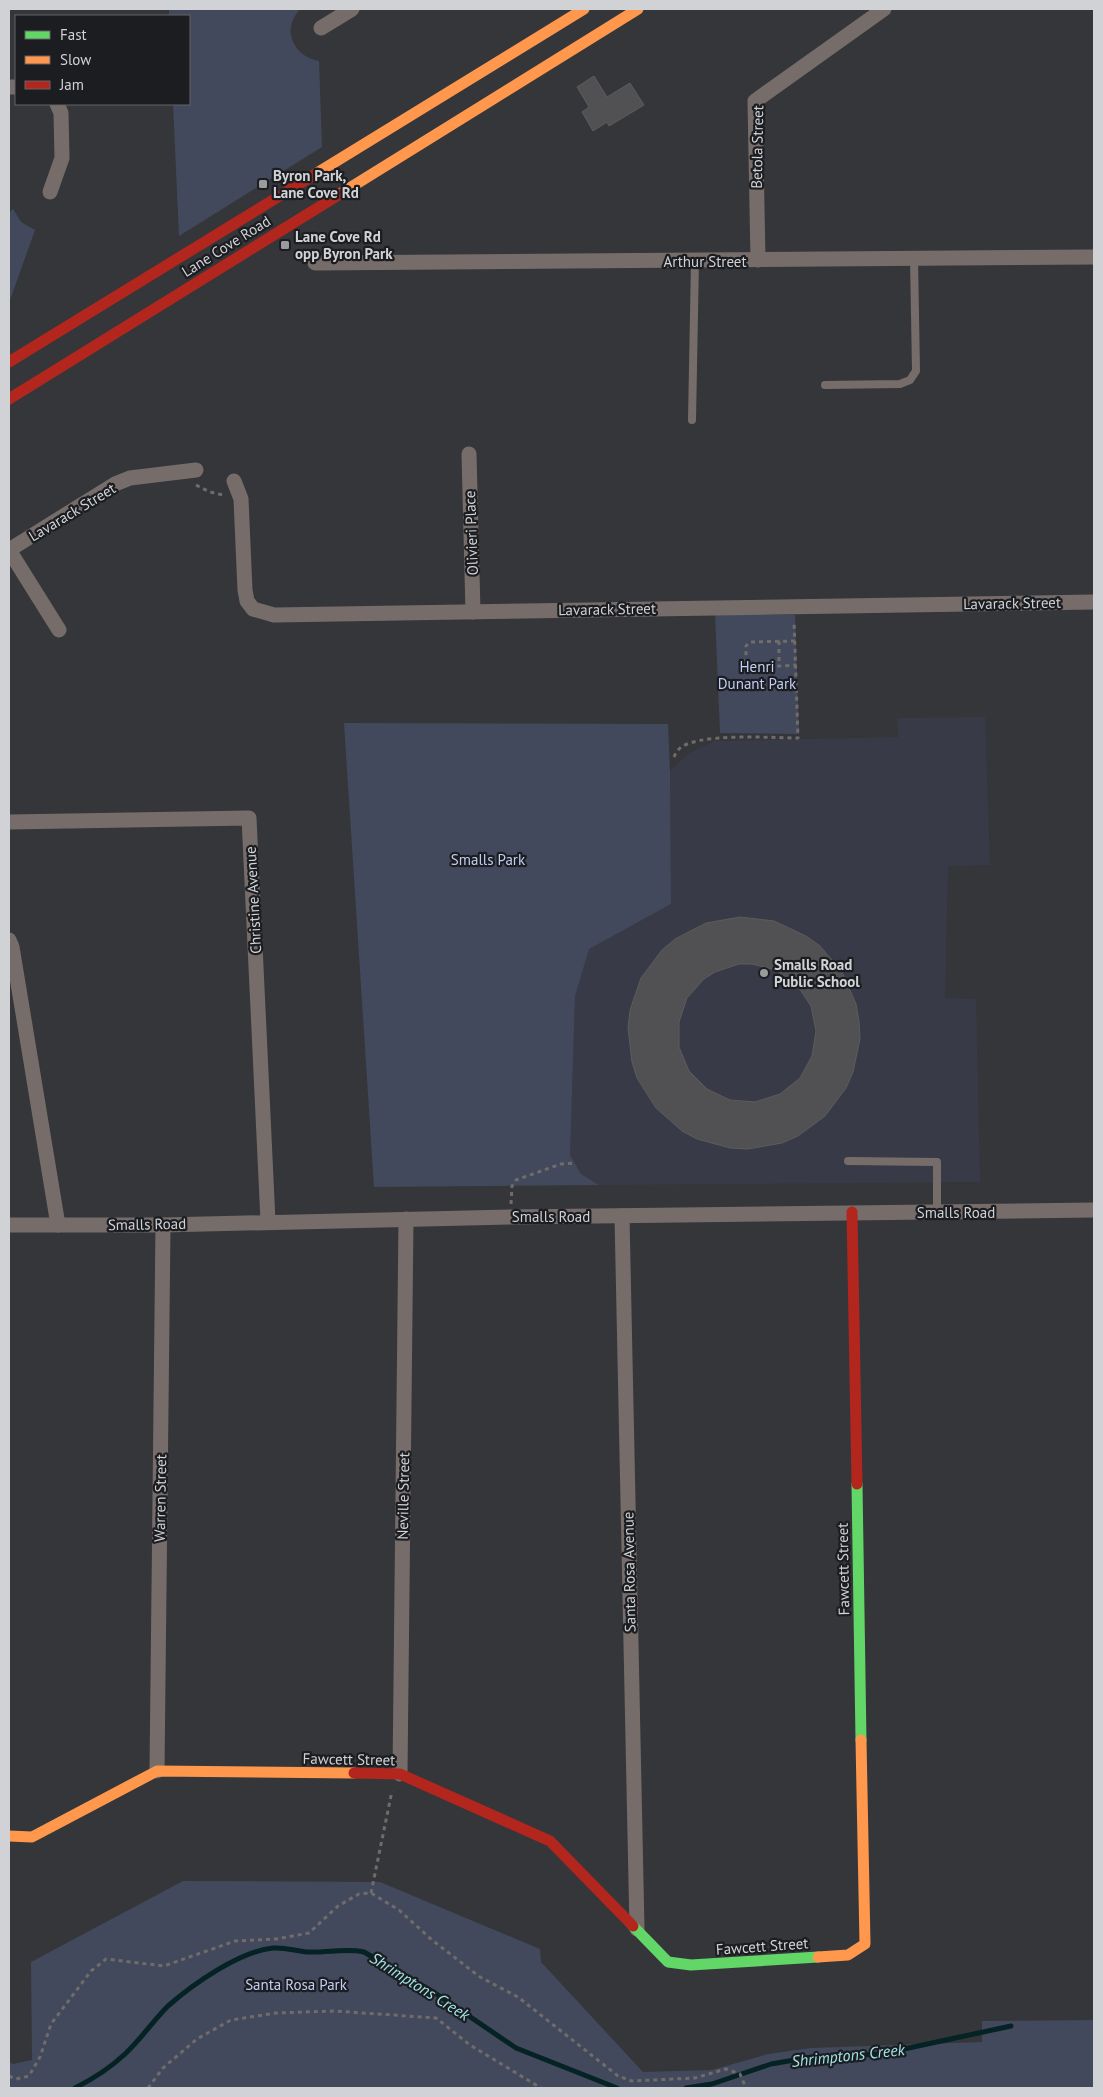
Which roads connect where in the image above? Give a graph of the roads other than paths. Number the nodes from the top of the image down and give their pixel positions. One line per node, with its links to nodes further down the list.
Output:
1 (352, 9): 5 (street)
2 (584, 9): 13 (main road, Lane Cove Road)
3 (638, 9): 15 (main road, Lane Cove Road)
4 (884, 9): 10 (street, Betola Street)
5 (321, 28)
6 (57, 105): 7 (street)
7 (50, 192)
8 (1094, 257): 9 (street, Arthur Street)
9 (914, 258): 10 (street, Arthur Street); 14 (lane)
10 (758, 260): 11 (street, Arthur Street)
11 (695, 261): 12 (street, Arthur Street); 16 (lane)
12 (315, 263)
13 (9, 362)
14 (824, 385)
15 (9, 399)
16 (692, 420)
17 (469, 454): 22 (street, Olivieri Place)
18 (196, 470): 20 (street, Lavarack Street)
19 (234, 481): 22 (street, Lavarack Street)
20 (9, 550): 23 (street)
21 (1094, 602): 22 (street, Lavarack Street)
22 (474, 612)
23 (58, 630)
24 (9, 822): 32 (street, Christine Avenue)
25 (9, 940): 34 (street)
26 (848, 1160): 29 (lane)
27 (1094, 1210): 29 (street, Smalls Road)
28 (852, 1212): 29 (street, Smalls Road); 30 (street, Smalls Road); 39 (main road, Fawcett Street)
29 (937, 1213)
30 (622, 1216): 31 (street, Smalls Road); 39 (street, Santa Rosa Avenue)
31 (406, 1219): 32 (street, Smalls Road); 37 (street, Neville Street)
32 (268, 1221): 35 (street, Smalls Road)
33 (9, 1225): 34 (street, Smalls Road)
34 (58, 1225): 35 (street, Smalls Road)
35 (163, 1225): 36 (street, Warren Street)
36 (157, 1771): 37 (main road, Fawcett Street); 38 (main road, Fawcett Street)
37 (398, 1774): 39 (main road, Fawcett Street)
38 (9, 1836)
39 (637, 1929)

